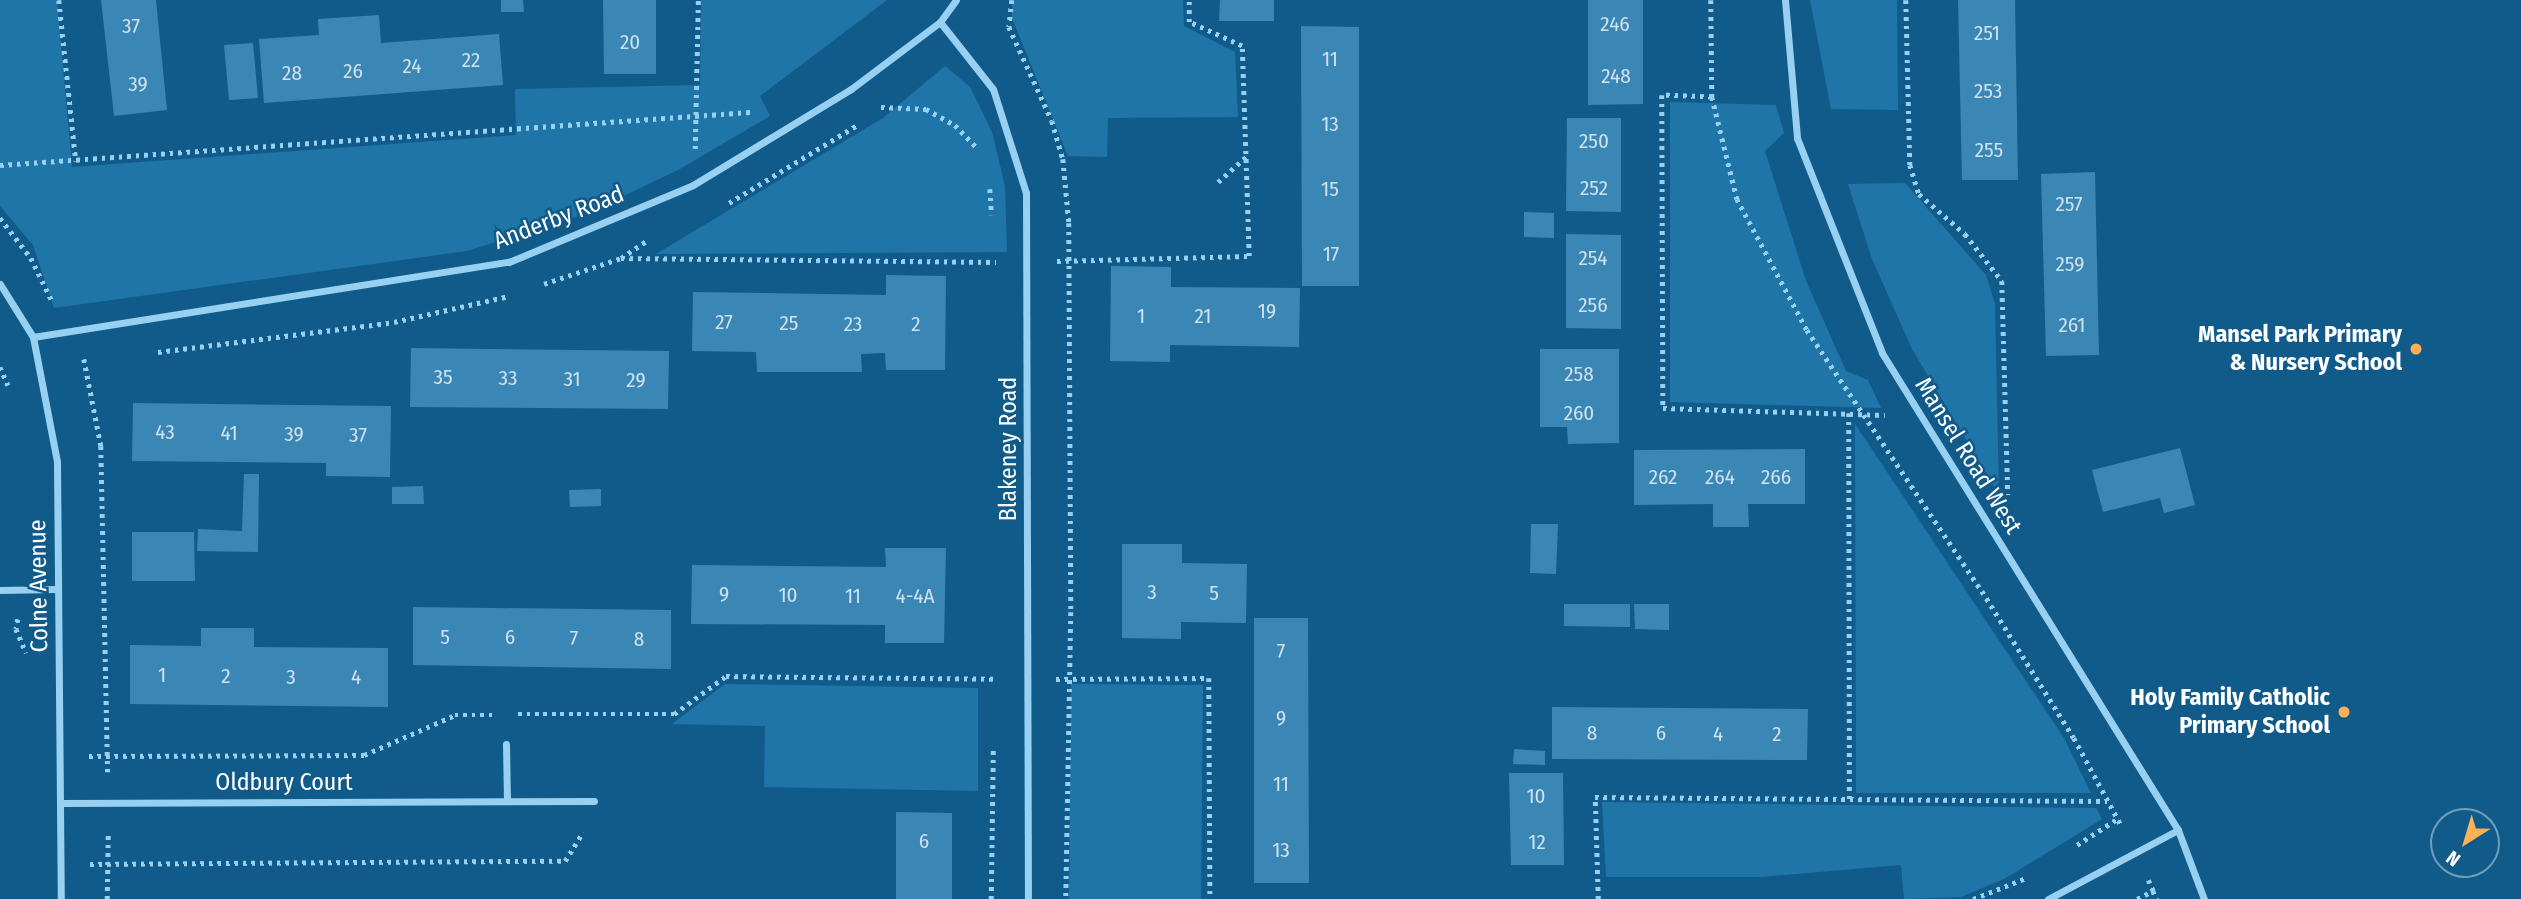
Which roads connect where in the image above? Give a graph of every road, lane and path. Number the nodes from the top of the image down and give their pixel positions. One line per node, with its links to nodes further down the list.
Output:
1 (59, 0): 16 (path)
2 (698, 0): 13 (path)
3 (956, 0): 9 (street, Anderby Road)
4 (1012, 0): 24 (path)
5 (1189, 0): 14 (path)
6 (1712, 0): 10 (path)
7 (1786, 0): 41 (street, Mansel Road West)
8 (1906, 0): 42 (path)
9 (940, 22): 11 (street, Anderby Road); 26 (street, Blakeney Road)
10 (1712, 97): 39 (path); 40 (path)
11 (823, 106): 15 (path); 20 (street, Anderby Road)
12 (760, 111): 13 (path)
13 (697, 116): 16 (path); 20 (path)
14 (1246, 157): 19 (path); 24 (path)
15 (980, 158)
16 (76, 161): 17 (path)
17 (0, 165)
18 (989, 182): 22 (path)
19 (1218, 182)
20 (693, 185): 31 (street, Anderby Road)
21 (0, 218): 31 (path)
22 (993, 227)
23 (993, 250): 25 (path)
24 (1069, 261): 26 (path); 48 (path)
25 (992, 262): 26 (path); 27 (path); 29 (path)
26 (1027, 262): 47 (street, Blakeney Road)
27 (993, 274)
28 (0, 284): 32 (street, Colne Avenue)
29 (530, 289)
30 (517, 293): 33 (path)
31 (70, 330): 32 (street, Anderby Road); 35 (path)
32 (33, 337): 36 (street, Colne Avenue)
33 (152, 352)
34 (98, 358): 35 (path)
35 (84, 360): 36 (path); 53 (path)
36 (39, 365): 43 (street, Colne Avenue)
37 (0, 367): 38 (path)
38 (10, 390)
39 (1849, 413): 40 (path); 54 (path)
40 (1861, 414): 41 (path); 56 (path)
41 (1920, 415): 60 (street, Mansel Road West)
42 (2008, 504)
43 (57, 589): 44 (street); 52 (street, Colne Avenue)
44 (0, 590)
45 (994, 665): 46 (path)
46 (994, 679): 47 (path); 49 (path); 53 (path)
47 (1030, 679): 48 (path); 68 (street, Blakeney Road)
48 (1069, 679): 69 (path); 70 (path)
49 (994, 692)
50 (993, 742): 67 (path)
51 (506, 744): 55 (street)
52 (61, 756): 53 (path); 58 (street, Colne Avenue)
53 (107, 756): 59 (path)
54 (1850, 800): 56 (path); 71 (path)
55 (506, 801): 57 (street, Oldbury Court); 59 (street, Oldbury Court)
56 (2108, 801): 61 (path)
57 (594, 802): 63 (path)
58 (61, 803): 59 (street, Oldbury Court); 62 (street, Colne Avenue)
59 (108, 803): 63 (path)
60 (2178, 831): 61 (street); 74 (street, Mansel Road West)
61 (2134, 851): 72 (street)
62 (61, 864): 63 (path); 65 (street, Colne Avenue)
63 (107, 864): 66 (path)
64 (2153, 891): 73 (path)
65 (61, 899)
66 (107, 899)
67 (990, 899)
68 (1028, 899)
69 (1066, 899)
70 (1210, 899)
71 (1598, 899)
72 (2048, 899)
73 (2157, 899)
74 (2204, 899)

